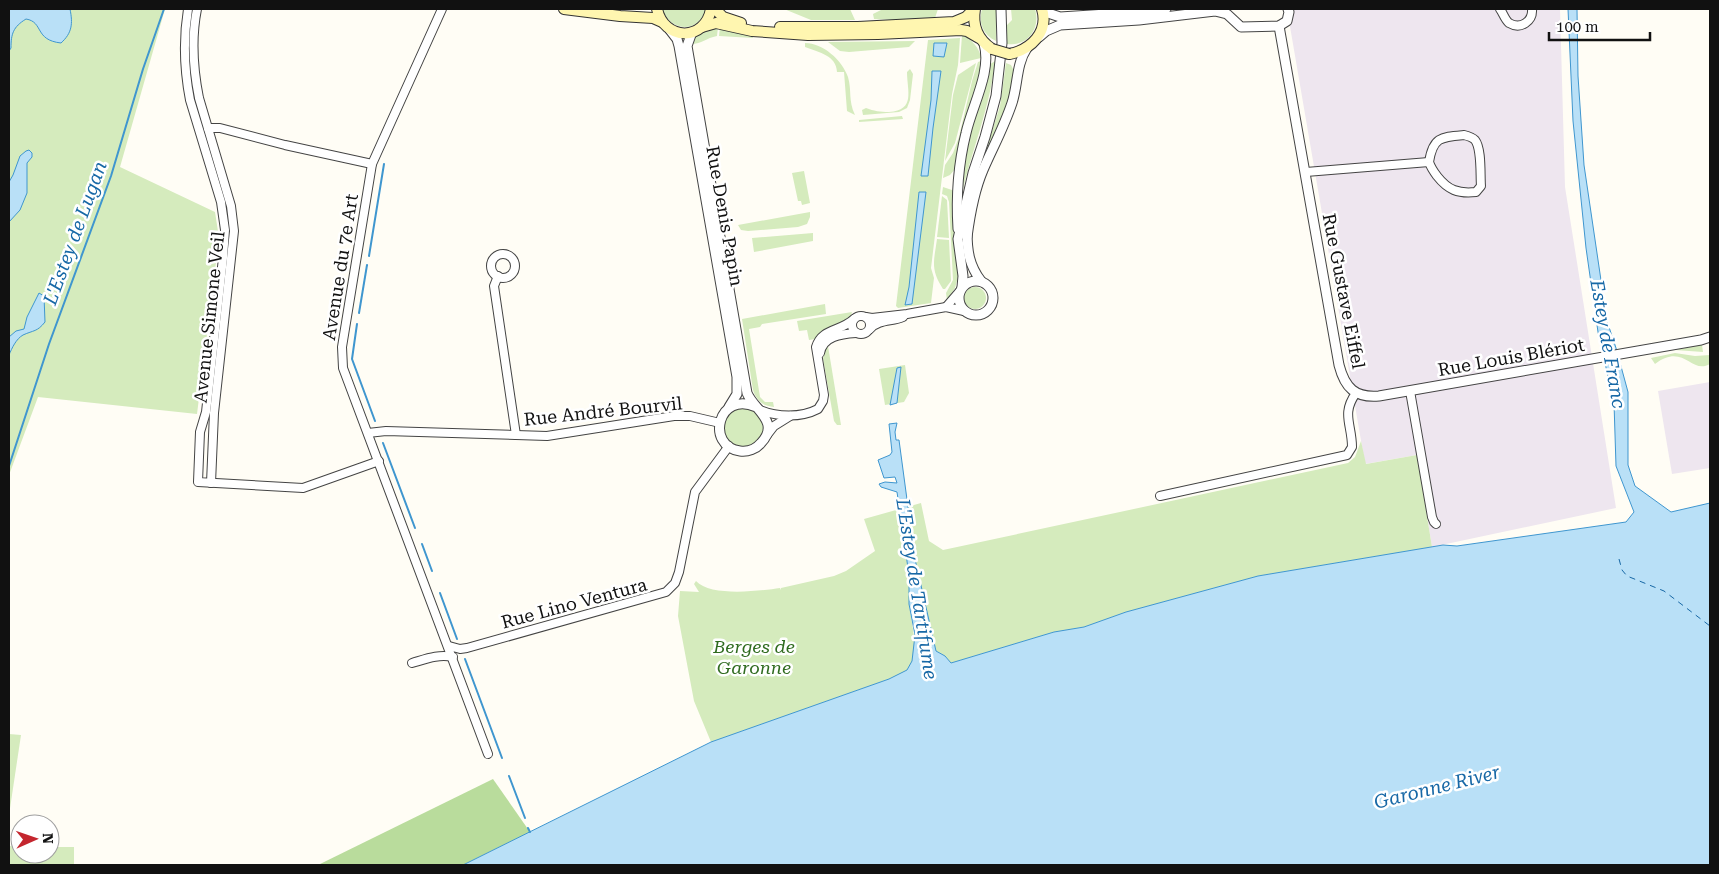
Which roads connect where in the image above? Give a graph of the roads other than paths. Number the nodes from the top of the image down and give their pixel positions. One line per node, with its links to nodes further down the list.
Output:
1 (188, 9): 27 (street, Avenue Simone Veil)
2 (197, 9): 28 (street, Avenue Simone Veil)
3 (442, 9): 33 (street, Avenue du 7e Art)
4 (564, 9): 20 (main road)
5 (608, 9): 6 (main road)
6 (636, 9)
7 (657, 9): 20 (main road)
8 (711, 9): 22 (main road)
9 (715, 9): 10 (main road)
10 (975, 9): 26 (main road)
11 (1001, 9): 35 (street)
12 (1043, 9): 18 (street); 25 (main road)
13 (1166, 9): 18 (street)
14 (1234, 9): 19 (street)
15 (1288, 9): 21 (street)
16 (1500, 9): 17 (street)
17 (1532, 9)
18 (1083, 12)
19 (1234, 20): 21 (street); 25 (street)
20 (662, 22): 23 (main road)
21 (1279, 26): 34 (street, Rue Gustave Eiffel)
22 (702, 27): 24 (main road); 26 (main road)
23 (670, 30): 24 (main road); 51 (street, Rue Denis Papin)
24 (692, 32): 52 (street, Rue Denis Papin)
25 (1039, 37): 29 (main road)
26 (985, 44): 29 (main road, bridge); 35 (street)
27 (184, 48): 28 (street); 31 (street, Avenue Simone Veil)
28 (193, 48): 30 (street, Avenue Simone Veil)
29 (1027, 48): 35 (street)
30 (208, 128): 31 (street, Avenue Simone Veil); 33 (street)
31 (210, 153): 53 (street, Avenue Simone Veil)
32 (1429, 162): 32 (street); 34 (street)
33 (372, 164): 56 (street, Avenue du 7e Art)
34 (1306, 172): 50 (street, Rue Gustave Eiffel)
35 (963, 238): 37 (street); 38 (street)
36 (498, 276): 57 (street)
37 (981, 281): 38 (street); 40 (street)
38 (960, 290): 39 (street); 40 (street)
39 (946, 307): 40 (street); 41 (street)
40 (964, 311)
41 (907, 314): 42 (street); 44 (street)
42 (866, 317): 43 (street); 44 (street)
43 (854, 319): 45 (street); 48 (street)
44 (870, 328): 45 (street)
45 (856, 333): 48 (street)
46 (1706, 339): 47 (street, Rue Louis Blériot); 49 (street, Rue Louis Blériot)
47 (1710, 345)
48 (818, 362): 54 (street)
49 (1410, 390): 50 (street, Rue Louis Blériot); 63 (street)
50 (1356, 393): 62 (street, Rue Gustave Eiffel)
51 (729, 408): 52 (street); 55 (street)
52 (758, 408): 54 (street); 58 (street)
53 (210, 413): 61 (street, Avenue Simone Veil); 61 (street, Avenue Simone Veil)
54 (790, 416): 58 (street)
55 (720, 423): 57 (street, Rue André Bourvil); 59 (street)
56 (368, 433): 57 (street, Rue André Bourvil); 60 (street, Avenue du 7e Art)
57 (516, 435)
58 (767, 435): 59 (street)
59 (728, 446): 64 (street, Rue Lino Ventura)
60 (379, 461): 61 (street); 64 (street, Avenue du 7e Art)
61 (211, 483)
62 (1160, 496)
63 (1436, 524)
64 (449, 646): 65 (street, Avenue du 7e Art)
65 (453, 657): 66 (street); 67 (street, Avenue du 7e Art)
66 (412, 663)
67 (488, 754)

